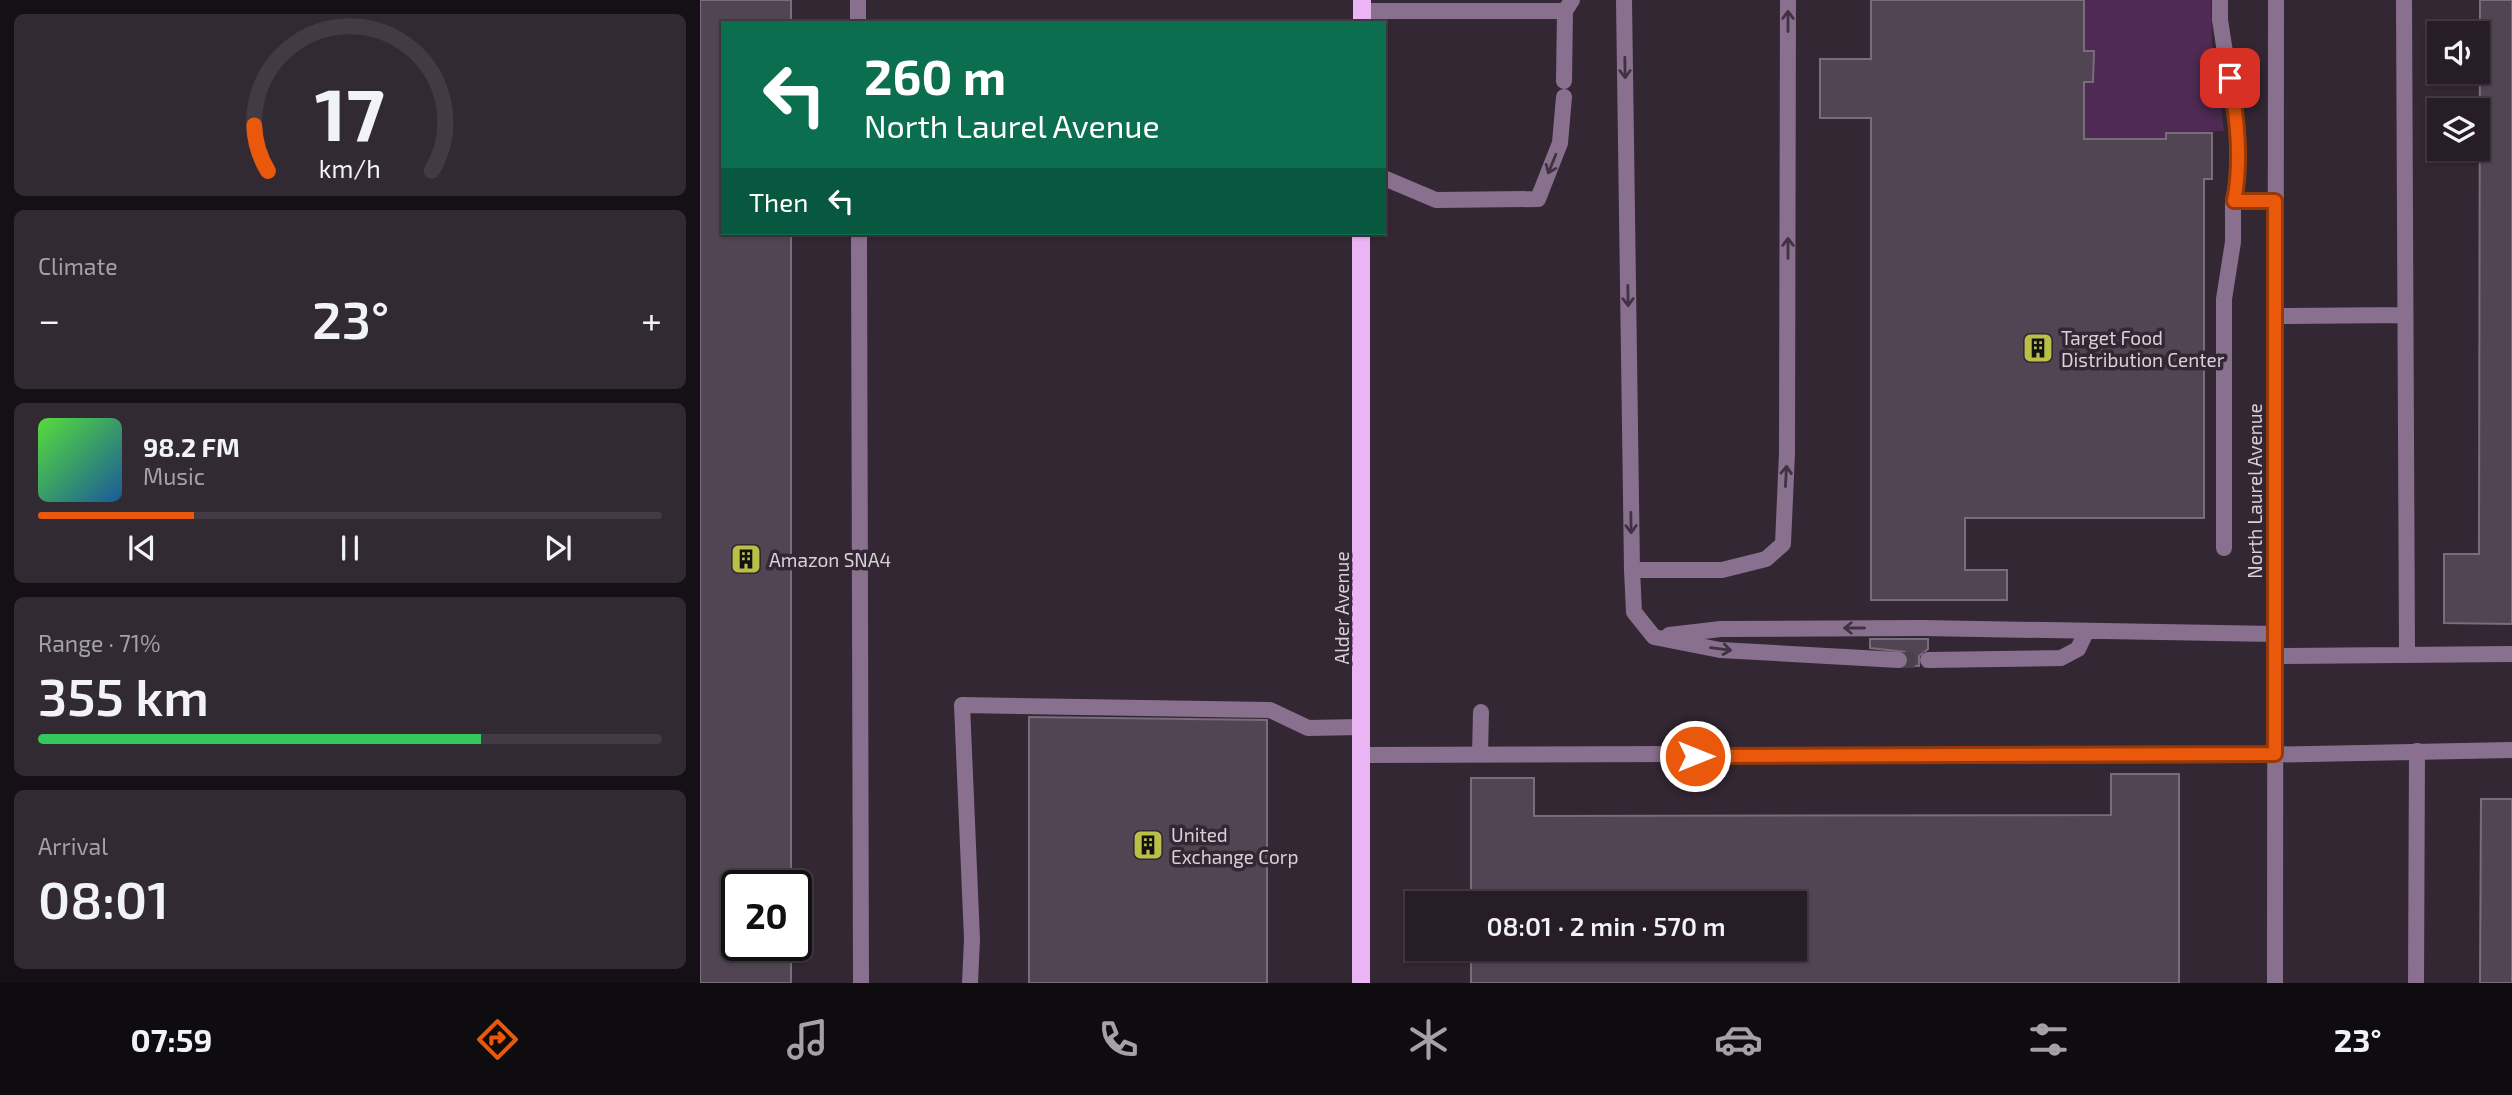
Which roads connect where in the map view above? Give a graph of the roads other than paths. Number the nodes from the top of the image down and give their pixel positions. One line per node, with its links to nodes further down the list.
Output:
1 (858, 0): 11 (street)
2 (1624, 0): 20 (street, one-way to 20)
3 (1788, 0): 20 (street, one-way to 3)
4 (2220, 0): 13 (street)
5 (2276, 0): 14 (street, North Laurel Avenue)
6 (2404, 0): 17 (street)
7 (1436, 6): 8 (street); 10 (street)
8 (1494, 6): 9 (street)
9 (1569, 6): 12 (street, one-way to 12)
10 (1362, 11)
11 (859, 21)
12 (1386, 179)
13 (2234, 201): 14 (street); 19 (street)
14 (2275, 201): 18 (street, North Laurel Avenue)
15 (859, 235): 38 (street)
16 (1361, 235): 30 (main road, Alder Avenue)
17 (2405, 315): 18 (street); 25 (street)
18 (2275, 316): 22 (street, North Laurel Avenue)
19 (2224, 548)
20 (1632, 570): 23 (street)
21 (2086, 632): 22 (street); 23 (street, one-way to 23); 28 (street)
22 (2275, 634): 26 (street, North Laurel Avenue)
23 (1654, 637): 27 (street, one-way to 27)
24 (2512, 654): 25 (street)
25 (2406, 655): 26 (street)
26 (2275, 656): 35 (street, North Laurel Avenue)
27 (1899, 660)
28 (1928, 660)
29 (1481, 712): 33 (street)
30 (1362, 727): 36 (main road, Alder Avenue); 39 (street)
31 (2512, 750): 32 (street)
32 (2417, 751): 35 (street); 42 (street)
33 (1480, 754): 34 (street); 36 (street)
34 (1674, 754)
35 (2275, 754): 37 (street); 41 (street, North Laurel Avenue)
36 (1363, 755): 40 (main road, Alder Avenue)
37 (1695, 756)
38 (861, 983)
39 (970, 983)
40 (1361, 983)
41 (2275, 983)
42 (2416, 983)

